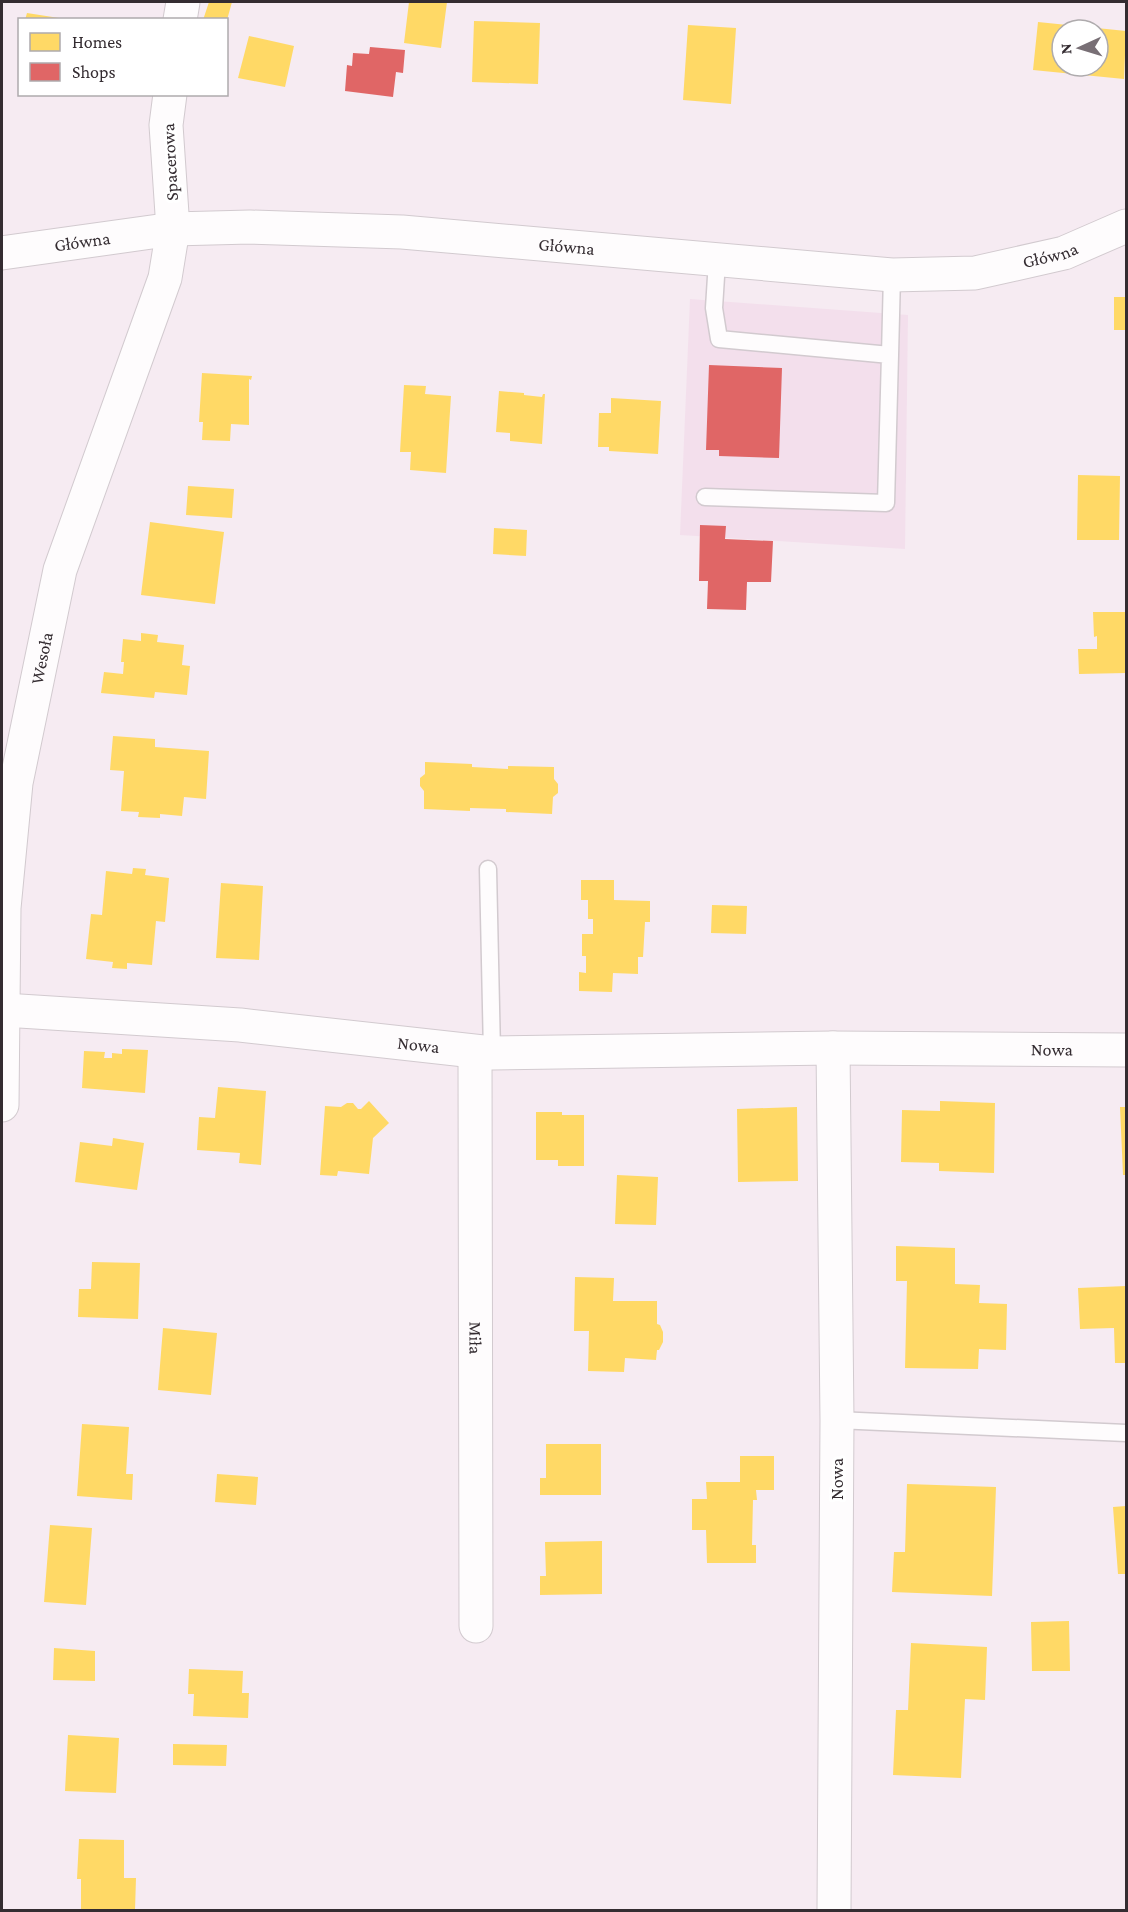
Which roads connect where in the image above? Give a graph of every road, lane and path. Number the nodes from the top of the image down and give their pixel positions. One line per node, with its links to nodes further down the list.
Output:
1 (183, 2): 2 (street)
2 (180, 18)
3 (170, 96): 5 (street, Spacerowa)
4 (1126, 226): 8 (street, Główna)
5 (173, 229): 6 (street, Główna); 7 (street, Główna); 12 (street, Wesoła)
6 (2, 253)
7 (717, 261): 8 (street, Główna); 9 (lane)
8 (892, 275): 9 (lane)
9 (890, 355): 10 (lane)
10 (705, 497)
11 (488, 868): 15 (lane)
12 (4, 1010): 15 (street, Nowa); 16 (street, Wesoła)
13 (833, 1048): 14 (street, Nowa); 15 (street, Nowa); 17 (street, Nowa)
14 (1126, 1050)
15 (484, 1053): 19 (street, Miła)
16 (2, 1105)
17 (837, 1420): 18 (lane); 20 (street, Nowa)
18 (1126, 1432)
19 (476, 1626)
20 (834, 1911)

